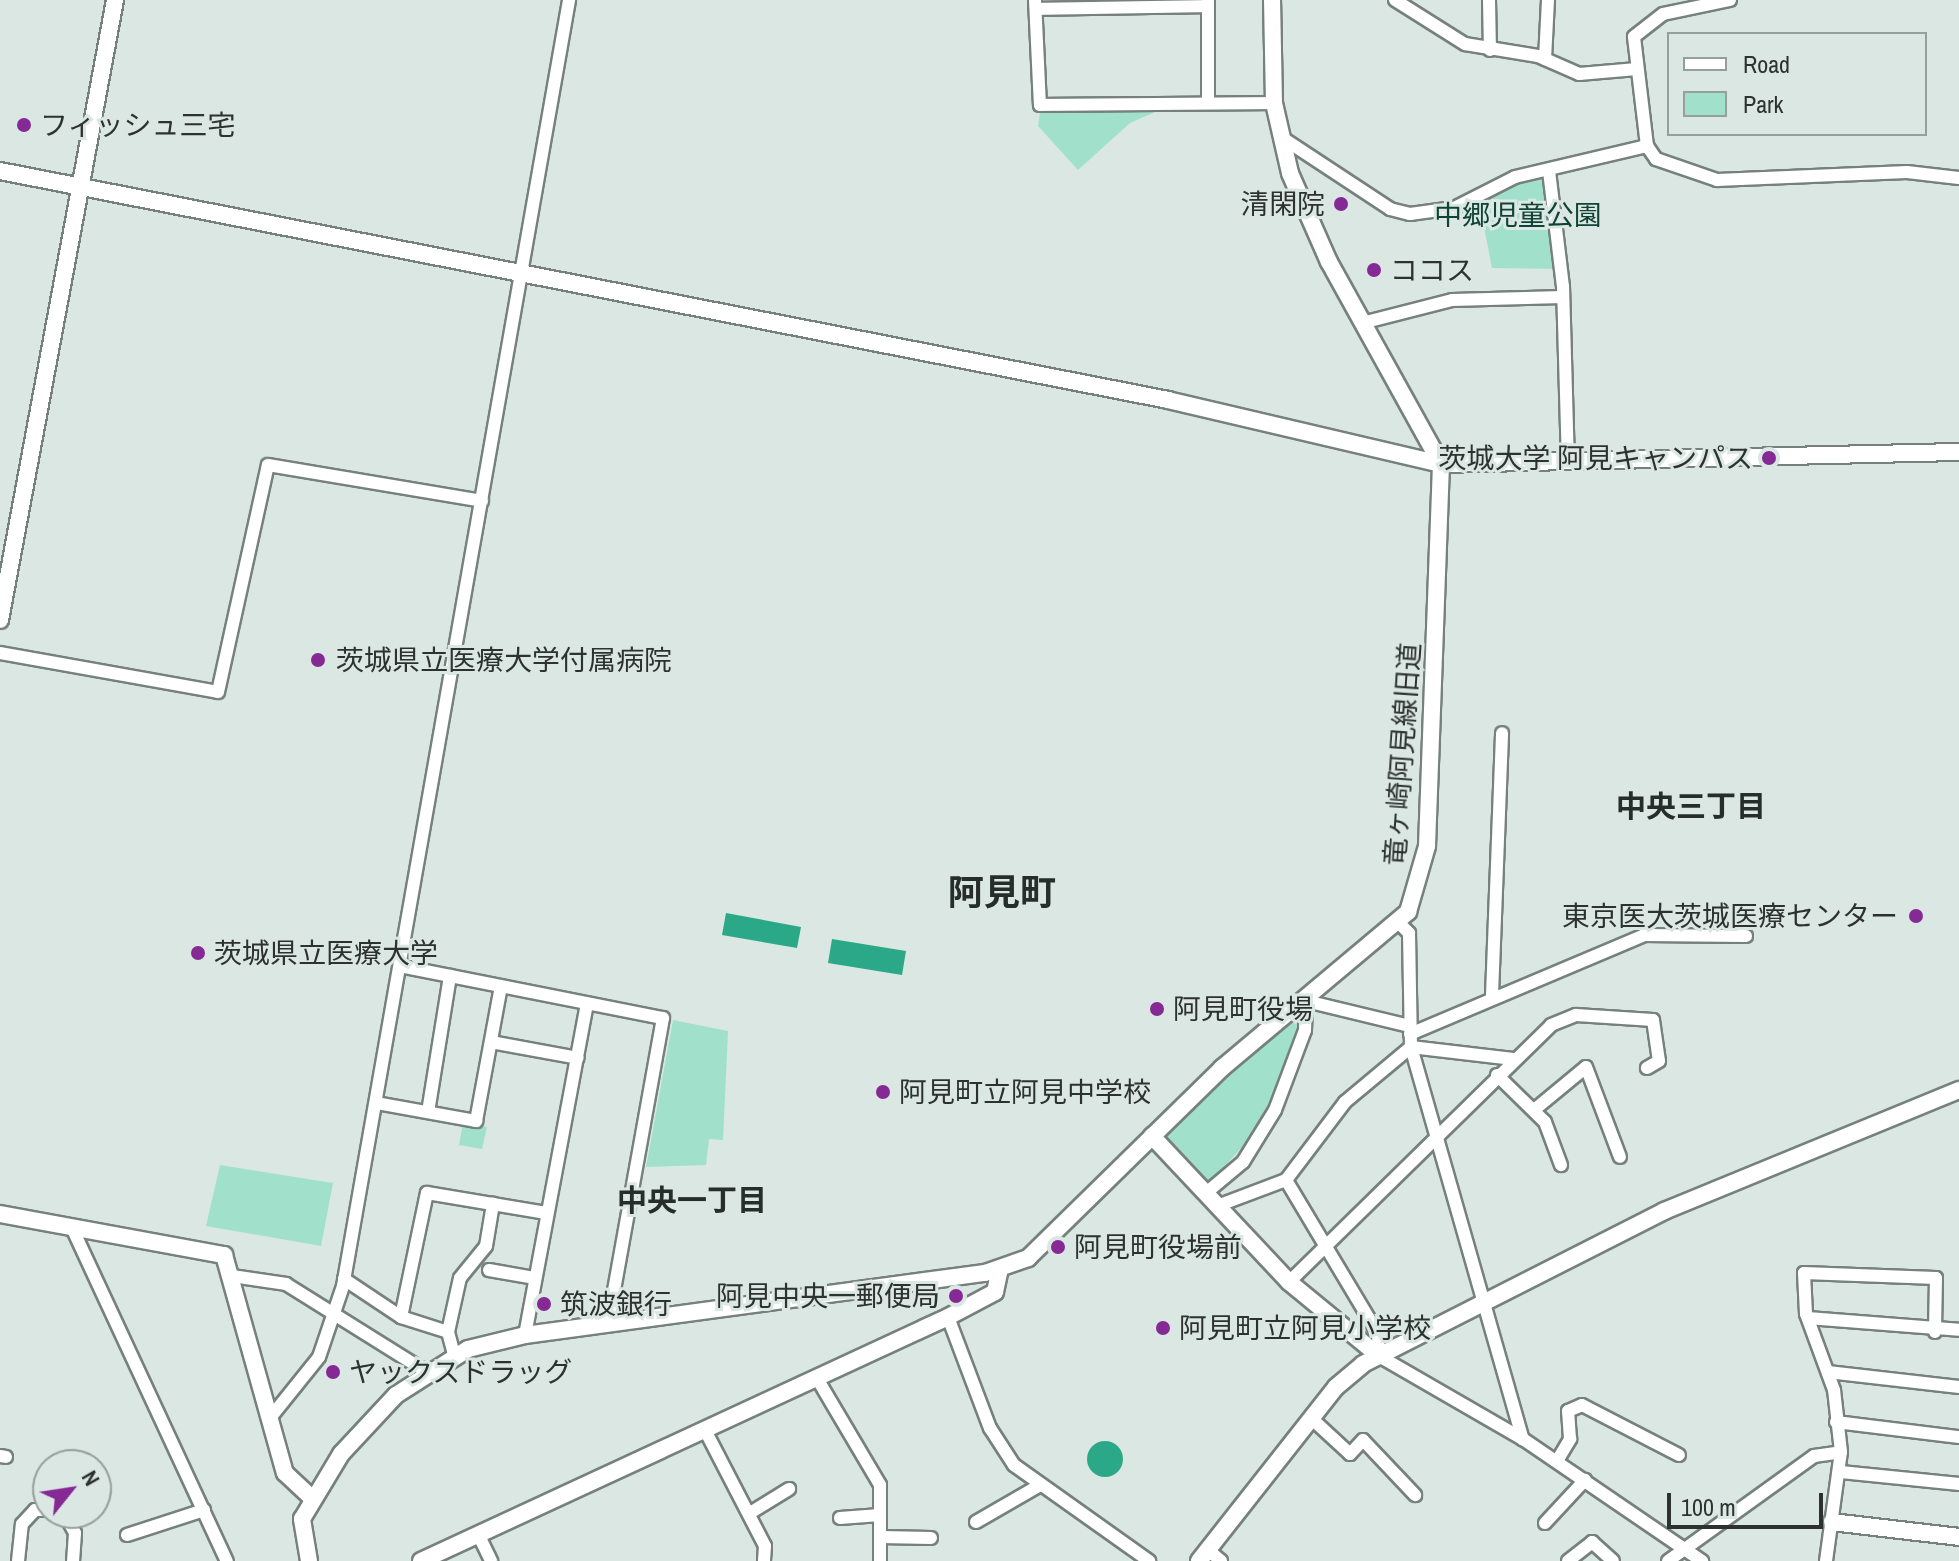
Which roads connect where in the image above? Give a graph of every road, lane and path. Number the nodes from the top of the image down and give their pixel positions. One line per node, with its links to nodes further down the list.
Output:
1 (115, 0): 20 (street)
2 (569, 0): 21 (street)
3 (1272, 0): 14 (street)
4 (1395, 0): 10 (street)
5 (1489, 0): 10 (street)
6 (1548, 0): 11 (street)
7 (1730, 0): 12 (street)
8 (1208, 3): 9 (street); 13 (street)
9 (1036, 4): 13 (street)
10 (1490, 50): 11 (street)
11 (1545, 59): 12 (street)
12 (1637, 69): 16 (street)
13 (1208, 101): 14 (street)
14 (1274, 103): 15 (street)
15 (1281, 137): 18 (street); 23 (street)
16 (1647, 146): 18 (street); 19 (street)
17 (0, 171): 20 (street)
18 (1549, 171): 22 (street)
19 (1959, 178)
20 (80, 186): 21 (street); 28 (street)
21 (524, 273): 26 (street); 27 (street)
22 (1563, 297): 23 (street); 25 (street)
23 (1362, 323): 26 (street)
24 (1959, 452): 25 (street)
25 (1568, 462): 26 (street)
26 (1441, 464): 31 (street, 竜ヶ崎阿見線旧道)
27 (482, 501): 29 (street); 33 (street)
28 (0, 620)
29 (0, 653)
30 (1502, 733): 36 (street)
31 (1400, 924): 37 (street, 竜ヶ崎阿見線旧道); 39 (street)
32 (1746, 936): 36 (street)
33 (400, 966): 34 (street); 46 (street)
34 (450, 976): 35 (street); 48 (street)
35 (501, 986): 38 (street); 40 (street)
36 (1492, 995): 39 (street)
37 (1306, 1001): 39 (street); 50 (street, 竜ヶ崎阿見線旧道); 54 (street)
38 (587, 1004): 41 (street); 71 (street)
39 (1410, 1036): 42 (street); 49 (street); 53 (street)
40 (491, 1042): 41 (street); 48 (street)
41 (578, 1058): 56 (street)
42 (1513, 1059): 43 (street); 44 (street)
43 (1647, 1068)
44 (1497, 1075): 47 (street); 49 (street)
45 (1959, 1090): 66 (street)
46 (376, 1103): 48 (street); 64 (street)
47 (1534, 1110): 51 (street); 52 (street)
48 (428, 1112)
49 (1440, 1131): 59 (street); 66 (street)
50 (1152, 1136): 54 (street); 60 (street, 竜ヶ崎阿見線旧道)
51 (1620, 1157)
52 (1561, 1165)
53 (1286, 1180): 54 (street); 59 (street)
54 (1211, 1200): 65 (street)
55 (493, 1204): 56 (street); 68 (street); 73 (street)
56 (546, 1213): 63 (street)
57 (0, 1214): 58 (street)
58 (74, 1232): 62 (street); 98 (street)
59 (1323, 1244): 65 (street); 77 (street)
60 (1000, 1269): 69 (street); 71 (street, 竜ヶ崎阿見線旧道)
61 (489, 1270): 63 (street)
62 (232, 1276): 67 (street); 82 (street)
63 (535, 1278): 75 (street)
64 (344, 1279): 67 (street); 68 (street)
65 (1289, 1282): 77 (street)
66 (1484, 1304): 77 (street); 87 (street)
67 (334, 1313): 78 (street); 82 (street)
68 (401, 1317): 73 (street)
69 (948, 1317): 80 (street); 94 (street)
70 (1808, 1318): 74 (street); 74 (street); 79 (street)
71 (608, 1323): 75 (street, 竜ヶ崎阿見線旧道)
72 (1959, 1330): 74 (street)
73 (448, 1332): 76 (street)
74 (1935, 1332)
75 (525, 1335): 76 (street, 竜ヶ崎阿見線旧道)
76 (454, 1355): 78 (street, 竜ヶ崎阿見線旧道)
77 (1379, 1356): 83 (street); 87 (street)
78 (427, 1372): 97 (street, 竜ヶ崎阿見線旧道)
79 (1828, 1372): 81 (street); 84 (street)
80 (818, 1380): 85 (street); 101 (street)
81 (1959, 1387)
82 (270, 1418): 97 (street)
83 (1311, 1418): 96 (street); 113 (street)
84 (1836, 1422): 86 (street); 88 (street)
85 (706, 1432): 100 (street); 108 (street)
86 (1959, 1437)
87 (1523, 1439): 90 (street)
88 (1841, 1452): 91 (street); 112 (street)
89 (1679, 1455): 90 (street)
90 (1557, 1461): 92 (street)
91 (1841, 1472): 93 (street); 104 (street)
92 (1585, 1480): 105 (street); 112 (street)
93 (1959, 1484)
94 (1040, 1485): 103 (street); 122 (street)
95 (789, 1489): 100 (street)
96 (1415, 1495)
97 (312, 1498): 117 (street, 竜ヶ崎阿見線旧道)
98 (204, 1510): 107 (street); 116 (street)
99 (32, 1513): 114 (street)
100 (750, 1513): 120 (street)
101 (880, 1515): 102 (street); 109 (street)
102 (840, 1518)
103 (976, 1522)
104 (1832, 1522): 110 (street); 128 (street)
105 (1545, 1523)
106 (73, 1529): 115 (street)
107 (127, 1535)
108 (479, 1536): 118 (street); 119 (street)
109 (880, 1537): 111 (street); 121 (street)
110 (1959, 1537)
111 (931, 1538)
112 (1690, 1555): 126 (street); 127 (street)
113 (1203, 1556): 123 (street)
114 (18, 1561)
115 (73, 1561)
116 (227, 1561)
117 (309, 1561)
118 (421, 1561)
119 (491, 1561)
120 (764, 1561)
121 (880, 1561)
122 (1149, 1561)
123 (1221, 1561)
124 (1568, 1561): 125 (street)
125 (1613, 1561)
126 (1668, 1561)
127 (1702, 1561)
128 (1826, 1561)

